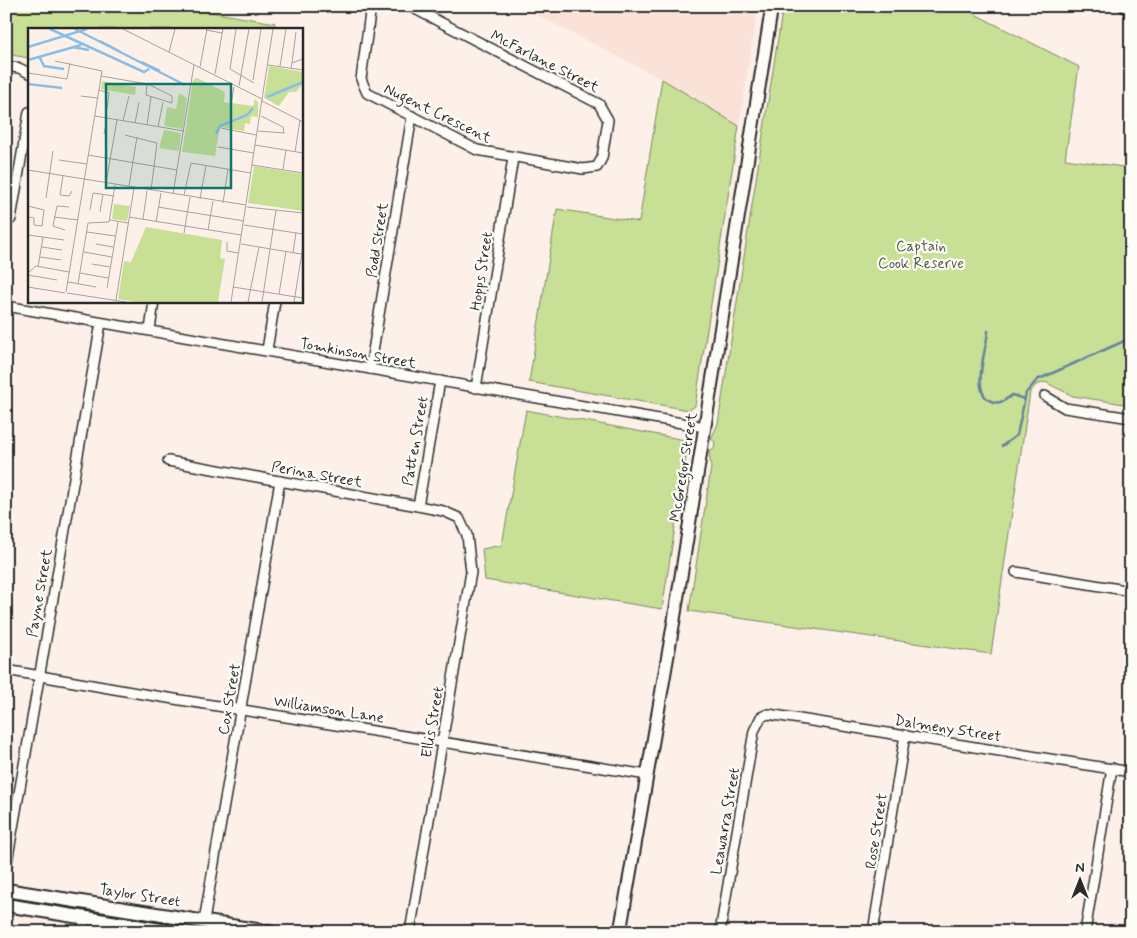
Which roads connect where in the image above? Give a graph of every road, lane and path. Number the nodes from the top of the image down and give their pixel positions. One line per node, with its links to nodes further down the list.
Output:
1 (371, 6): 6 (street, Nugent Crescent)
2 (409, 6): 8 (street, McFarlane Street)
3 (772, 6): 22 (street, McGregor Street)
4 (6, 66): 5 (street)
5 (28, 73)
6 (412, 116): 9 (street, Nugent Crescent); 17 (street, Podd Street)
7 (28, 118): 10 (street)
8 (608, 120): 9 (street, Nugent Crescent)
9 (513, 158): 19 (street, Hopps Street)
10 (11, 219)
11 (154, 302): 15 (street)
12 (275, 302): 16 (street)
13 (7, 309): 14 (street, Tomkinson Street)
14 (101, 322): 15 (street, Tomkinson Street); 30 (street, Payne Street)
15 (150, 330): 16 (street, Tomkinson Street)
16 (267, 350): 17 (street, Tomkinson Street)
17 (370, 369): 18 (street, Tomkinson Street)
18 (440, 381): 19 (street, Tomkinson Street); 25 (street, Patten Street)
19 (476, 388): 22 (street, Tomkinson Street)
20 (1046, 396): 21 (street)
21 (1131, 418)
22 (705, 428): 37 (street, McGregor Street)
23 (168, 461): 24 (street, Perina Street)
24 (280, 481): 25 (street, Perina Street); 31 (street, Cox Street)
25 (418, 506): 26 (street, Perina Street)
26 (459, 518): 34 (street, Ellis Street)
27 (1016, 572): 28 (street)
28 (1131, 591)
29 (6, 670): 30 (street, Williamson Lane)
30 (38, 675): 31 (street, Williamson Lane); 38 (street, Payne Street)
31 (241, 708): 34 (street, Williamson Lane); 42 (street, Cox Street)
32 (761, 717): 33 (street, Dalmeny Street); 49 (street, Leawarra Street)
33 (905, 735): 35 (street, Dalmeny Street); 50 (street, Rose Street)
34 (443, 741): 37 (street, Williamson Lane); 47 (street, Ellis Street)
35 (1112, 768): 36 (street, Dalmeny Street); 51 (street)
36 (1131, 772)
37 (647, 775): 48 (street, McGregor Street)
38 (6, 868)
39 (6, 890): 42 (main road, Taylor Street)
40 (6, 905): 41 (main road, Taylor Street)
41 (85, 918): 43 (street); 44 (main road, Taylor Street)
42 (204, 921): 45 (main road); 46 (main road, Taylor Street)
43 (82, 932)
44 (174, 932)
45 (233, 932)
46 (269, 932)
47 (410, 932)
48 (620, 932)
49 (720, 932)
50 (873, 932)
51 (1085, 932)

